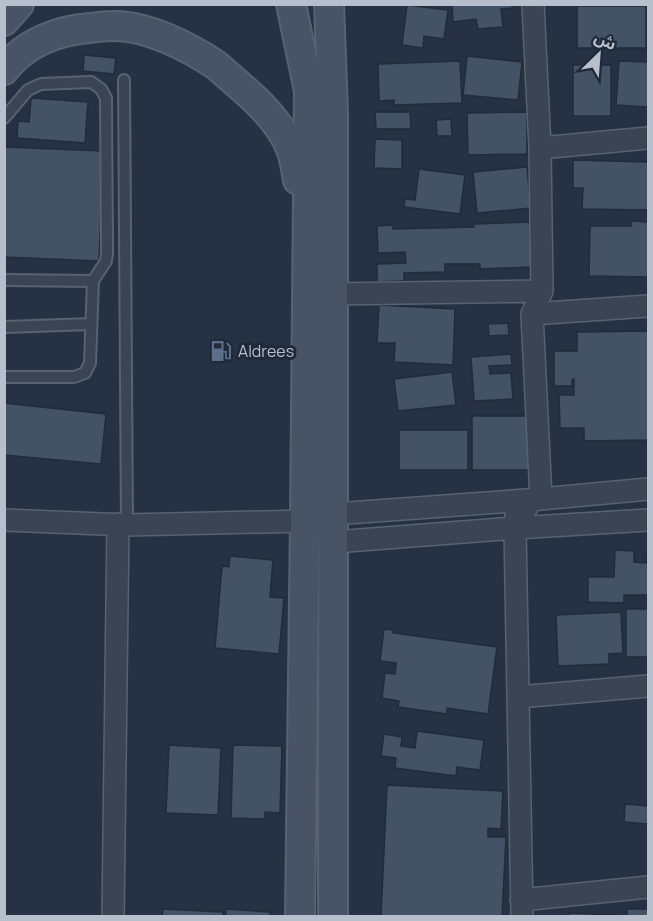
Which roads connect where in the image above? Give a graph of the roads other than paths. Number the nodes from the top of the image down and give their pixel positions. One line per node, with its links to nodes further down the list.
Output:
1 (19, 4): 6 (street)
2 (291, 4): 9 (street)
3 (310, 4): 9 (street)
4 (330, 4): 19 (street)
5 (533, 4): 12 (street)
6 (4, 21)
7 (4, 70): 13 (street)
8 (124, 80): 15 (lane)
9 (309, 91): 13 (street)
10 (4, 118): 14 (lane)
11 (648, 138): 12 (street)
12 (540, 148): 18 (street)
13 (308, 225): 30 (street)
14 (106, 261): 15 (lane); 17 (lane)
15 (125, 261): 32 (lane)
16 (4, 280): 17 (lane)
17 (93, 281): 22 (lane)
18 (542, 291): 19 (street); 21 (street)
19 (332, 294): 28 (street)
20 (648, 306): 21 (street)
21 (532, 314): 26 (street)
22 (91, 324): 23 (lane); 24 (lane)
23 (4, 327)
24 (4, 376)
25 (648, 489): 26 (street)
26 (542, 499): 27 (street); 33 (street)
27 (517, 500): 28 (street); 33 (street)
28 (334, 514): 34 (street)
29 (4, 520): 32 (street)
30 (305, 520): 32 (street); 40 (street)
31 (648, 520): 33 (street)
32 (122, 525): 39 (street)
33 (515, 528): 34 (street); 36 (street)
34 (334, 542): 41 (street)
35 (648, 686): 36 (street)
36 (518, 697): 38 (street)
37 (648, 887): 38 (street)
38 (522, 908)
39 (113, 916)
40 (300, 916)
41 (333, 916)

